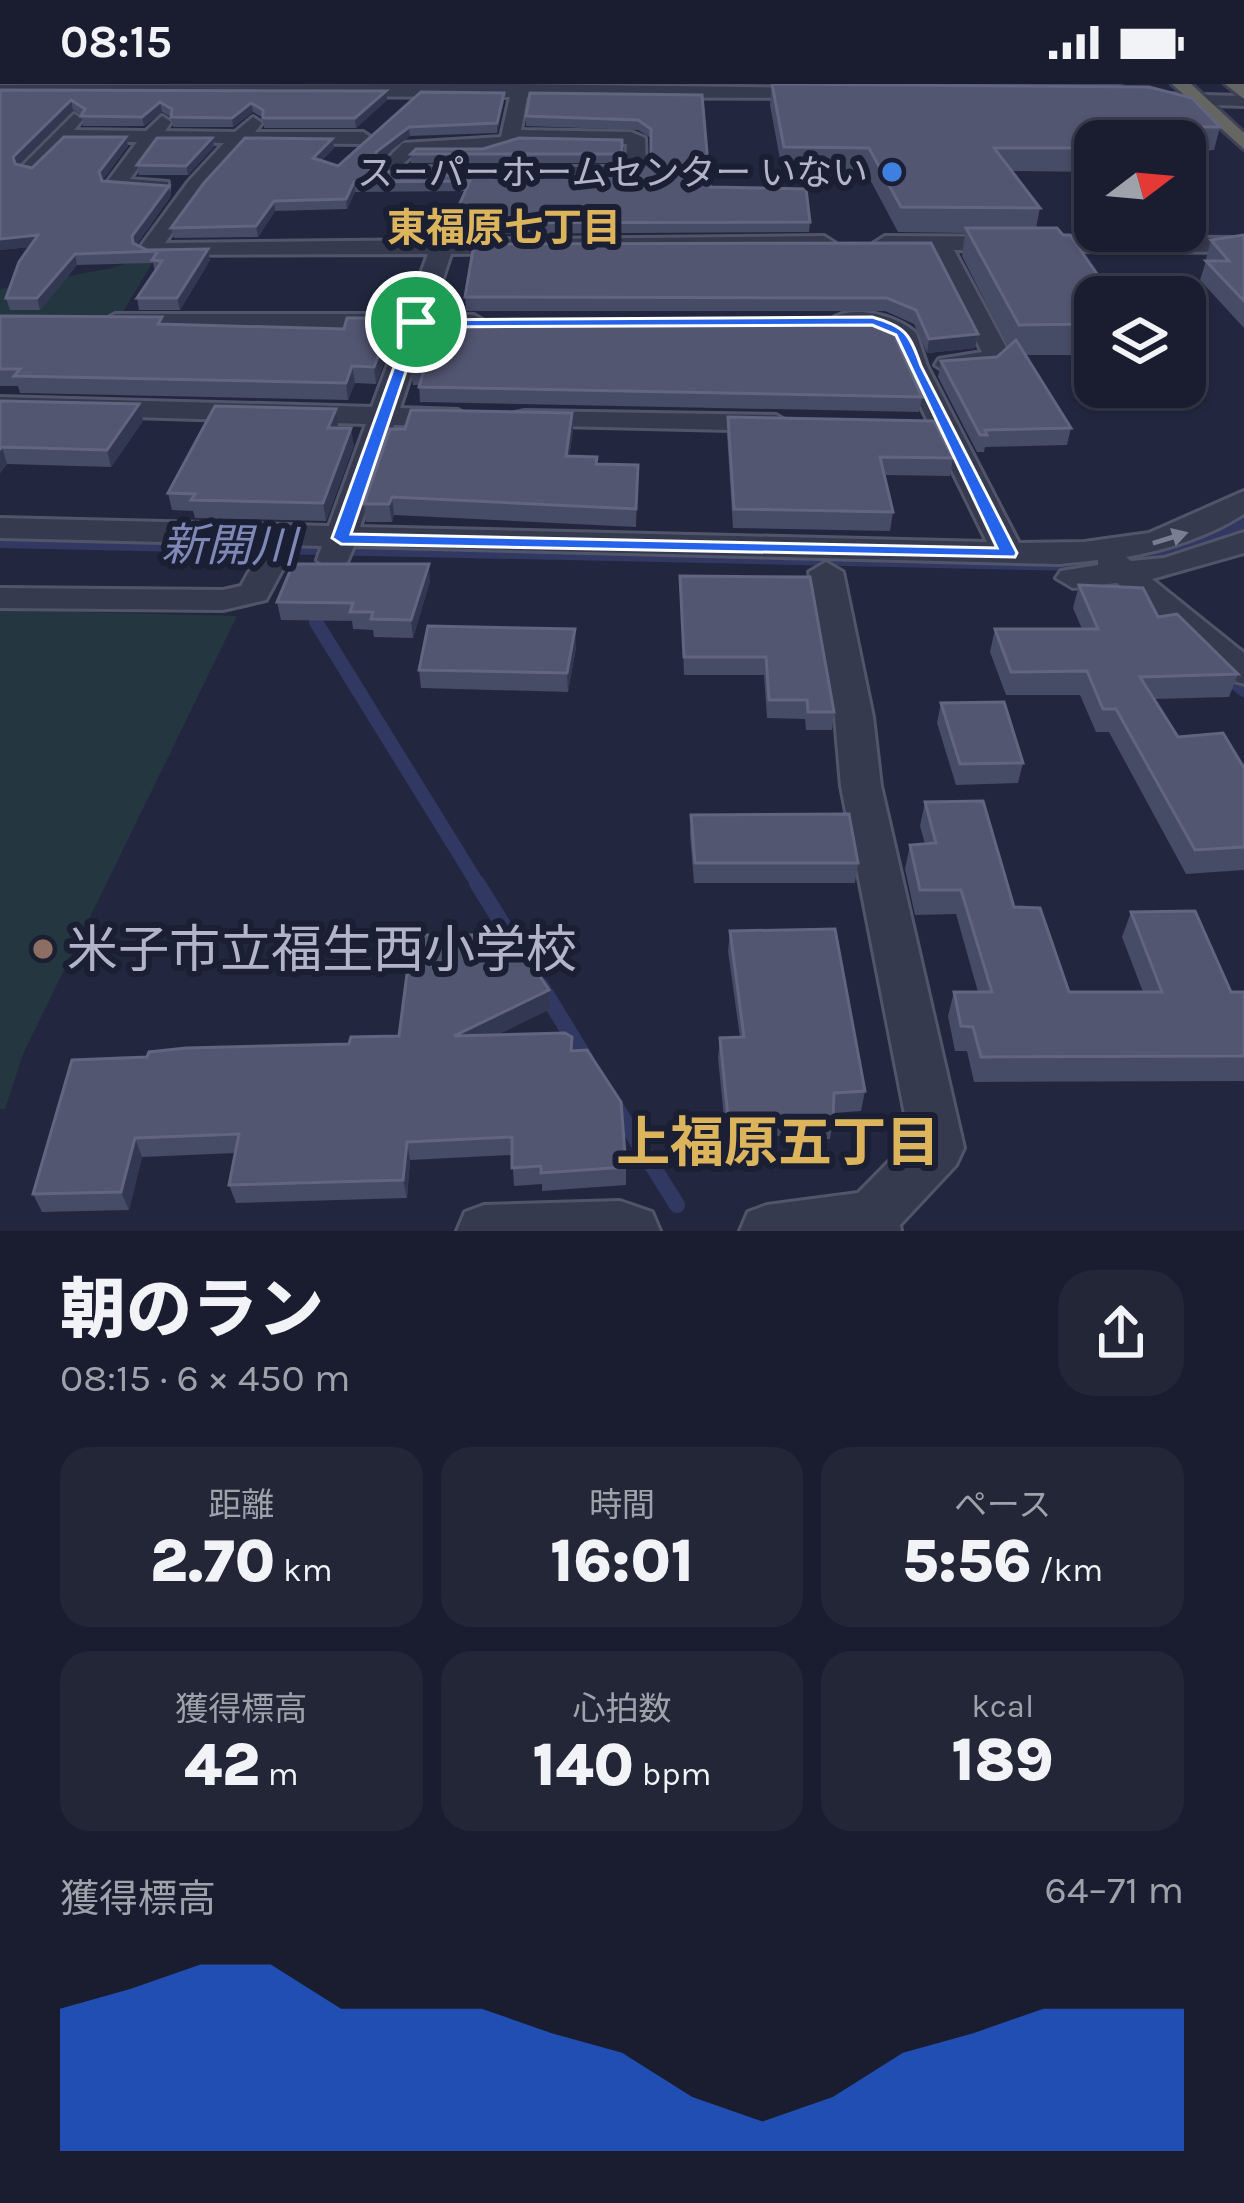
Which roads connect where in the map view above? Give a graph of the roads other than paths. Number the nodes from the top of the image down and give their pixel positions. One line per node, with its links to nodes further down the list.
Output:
1 (1181, 84): 13 (highway)
2 (104, 86): 7 (street); 11 (street)
3 (330, 86): 6 (street); 9 (street)
4 (520, 87): 5 (street); 6 (street); 17 (street)
5 (762, 88): 8 (street)
6 (418, 89): 14 (street)
7 (0, 90)
8 (829, 93)
9 (279, 95): 11 (street); 15 (street)
10 (1241, 95): 13 (street)
11 (180, 96): 16 (street); 19 (street)
12 (1147, 99): 13 (street)
13 (1204, 100): 18 (highway)
14 (393, 112)
15 (250, 127): 16 (street); 20 (street); 22 (street)
16 (152, 135): 19 (street); 22 (street)
17 (513, 136): 17 (street)
18 (1244, 143)
19 (52, 144): 21 (street)
20 (346, 153)
21 (26, 161)
22 (195, 186): 25 (street)
23 (939, 243): 24 (street); 25 (street); 30 (street)
24 (1244, 245)
25 (442, 247): 27 (street)
26 (91, 321): 27 (street)
27 (416, 322): 28 (street); 32 (street)
28 (507, 322)
29 (804, 322): 30 (street)
30 (914, 366): 39 (street)
31 (0, 405): 32 (street)
32 (384, 417): 33 (street); 37 (street)
33 (803, 424)
34 (1244, 500): 41 (street, one-way to 34)
35 (0, 528): 37 (street)
36 (1244, 542): 41 (street)
37 (336, 551): 39 (street); 40 (street); 42 (street)
38 (0, 553): 40 (street)
39 (1008, 553): 41 (street)
40 (271, 561): 43 (street)
41 (1112, 563): 42 (street); 44 (street)
42 (826, 572): 45 (street)
43 (0, 598)
44 (1244, 671)
45 (872, 1224): 48 (street)
46 (484, 1231): 47 (street)
47 (633, 1231)
48 (767, 1231)

